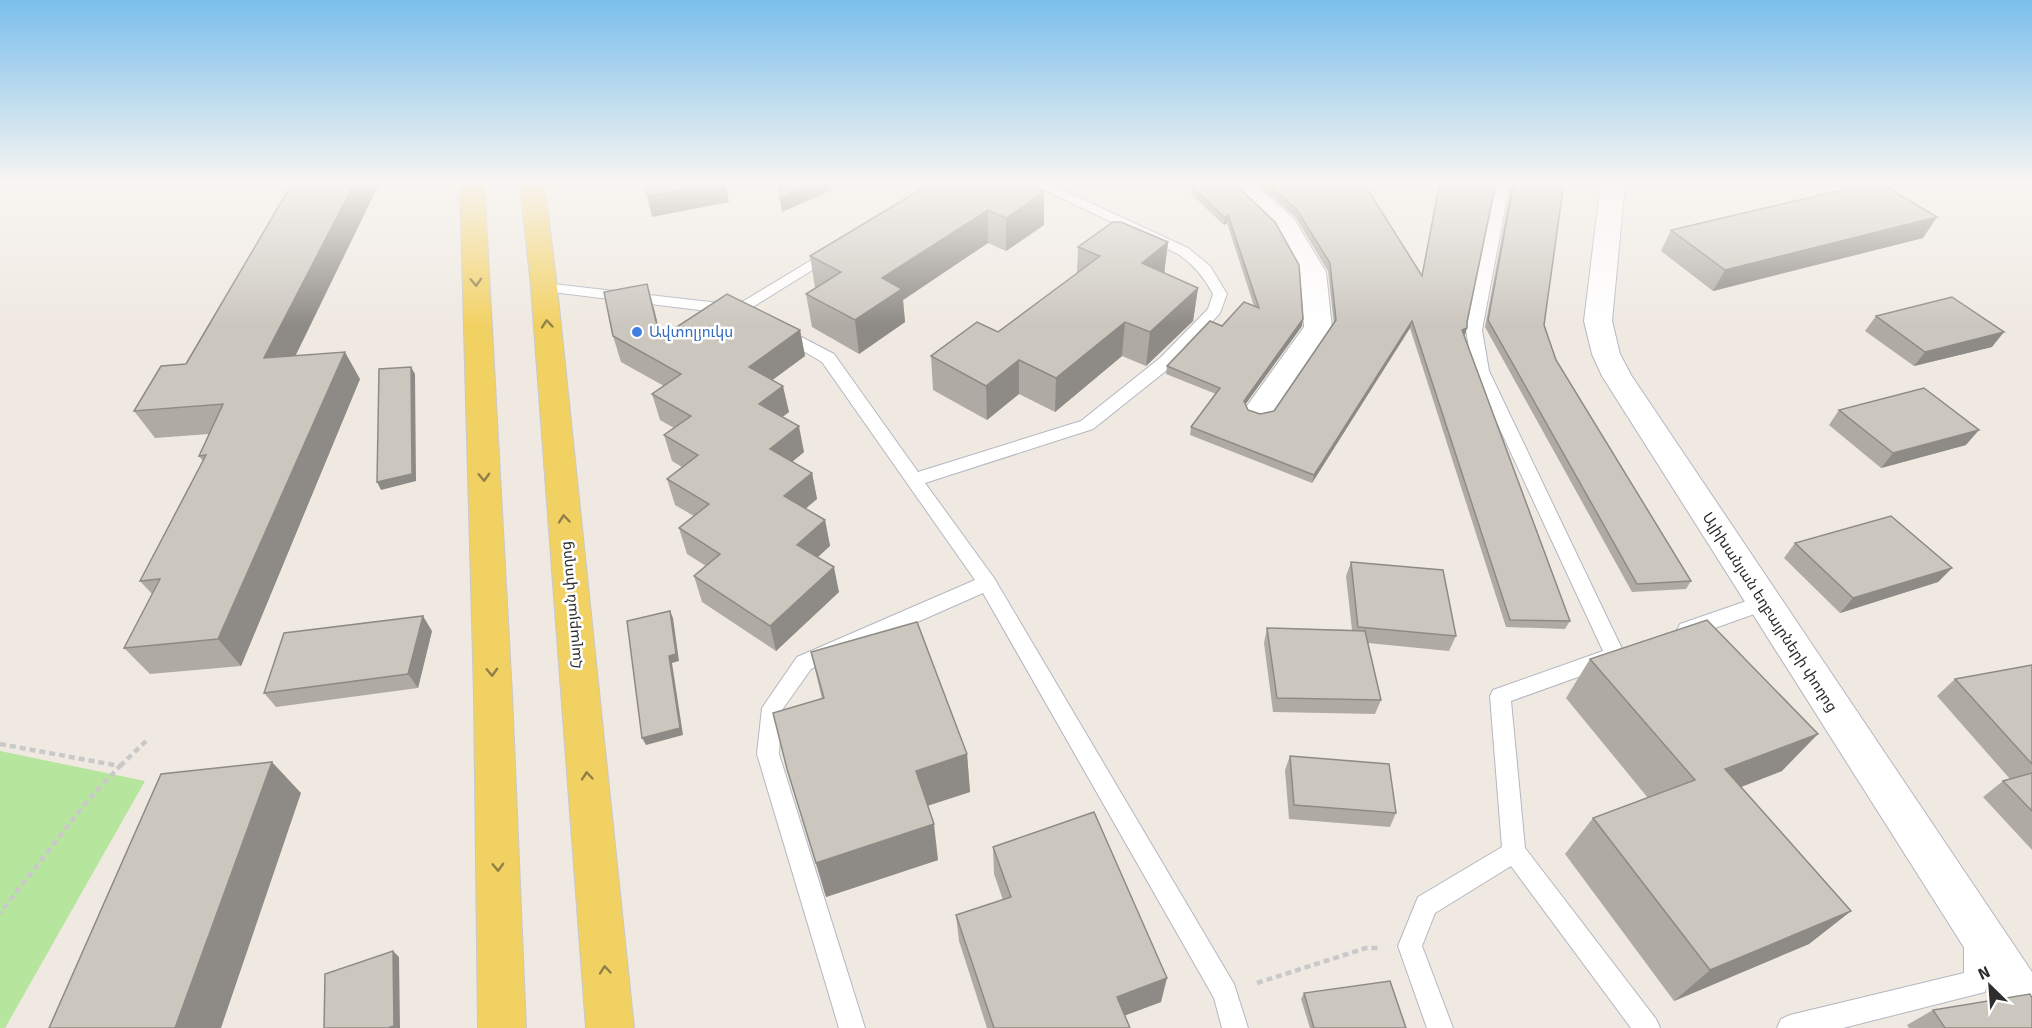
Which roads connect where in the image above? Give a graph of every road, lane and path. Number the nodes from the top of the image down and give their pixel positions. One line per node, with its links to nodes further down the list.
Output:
1 (474, 230): 26 (main road, one-way to 26)
2 (538, 230): 8 (main road, Հալաբյան փողոց)
3 (1138, 230): 11 (lane)
4 (1288, 230): 10 (street)
5 (1494, 230): 16 (lane)
6 (1608, 230): 13 (street, Ալիխանյան եղբայրների փողոց)
7 (841, 246): 9 (lane)
8 (544, 286): 9 (lane); 27 (main road, Հալաբյան փողոց, one-way to 8)
9 (740, 310): 11 (lane)
10 (1259, 410)
11 (914, 480): 12 (lane)
12 (987, 583): 24 (lane); 28 (lane)
13 (1764, 603): 14 (lane); 22 (street, Ալիխանյան եղբայրների փողոց)
14 (1668, 636)
15 (1636, 648): 16 (lane)
16 (1615, 655): 20 (lane)
17 (147, 740): 19 (path)
18 (0, 744): 19 (path)
19 (120, 766): 21 (path)
20 (1514, 852): 30 (lane); 31 (lane)
21 (0, 913)
22 (1976, 930): 25 (street, Ալիխանյան եղբայրների փողոց); 32 (lane)
23 (1366, 948): 24 (path)
24 (1225, 993): 29 (lane)
25 (2032, 1013)
26 (502, 1028)
27 (610, 1028)
28 (852, 1028)
29 (1235, 1028)
30 (1440, 1028)
31 (1647, 1028)
32 (1790, 1028)

